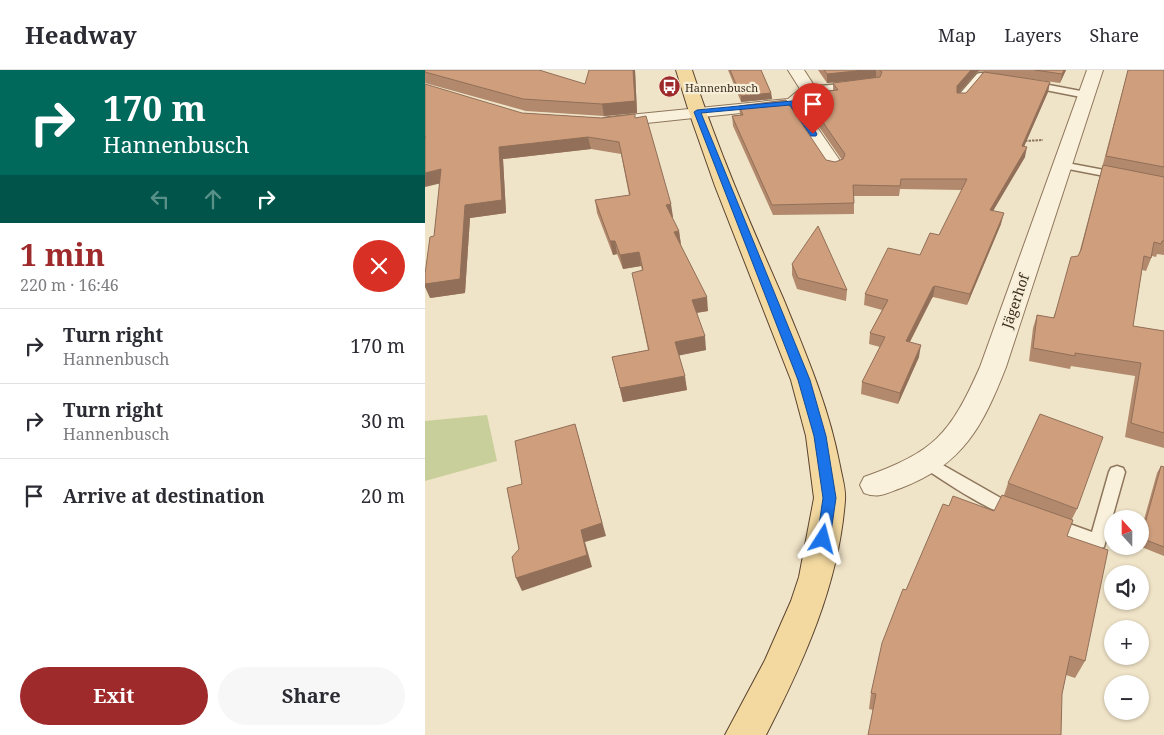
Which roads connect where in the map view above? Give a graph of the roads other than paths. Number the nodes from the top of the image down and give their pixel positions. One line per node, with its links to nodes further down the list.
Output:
1 (684, 70): 9 (main road)
2 (796, 70): 5 (street)
3 (1095, 70): 6 (street, Jägerhof)
4 (866, 84): 5 (lane)
5 (809, 90): 8 (street)
6 (1086, 95): 7 (lane); 11 (street, Jägerhof)
7 (960, 99)
8 (792, 103): 9 (street); 12 (street)
9 (697, 112): 10 (street); 17 (main road)
10 (594, 122)
11 (1066, 154): 13 (lane); 14 (street, Jägerhof)
12 (834, 165)
13 (1127, 175)
14 (927, 462): 15 (lane); 16 (street, Jägerhof)
15 (1117, 472)
16 (875, 485)
17 (745, 735)

